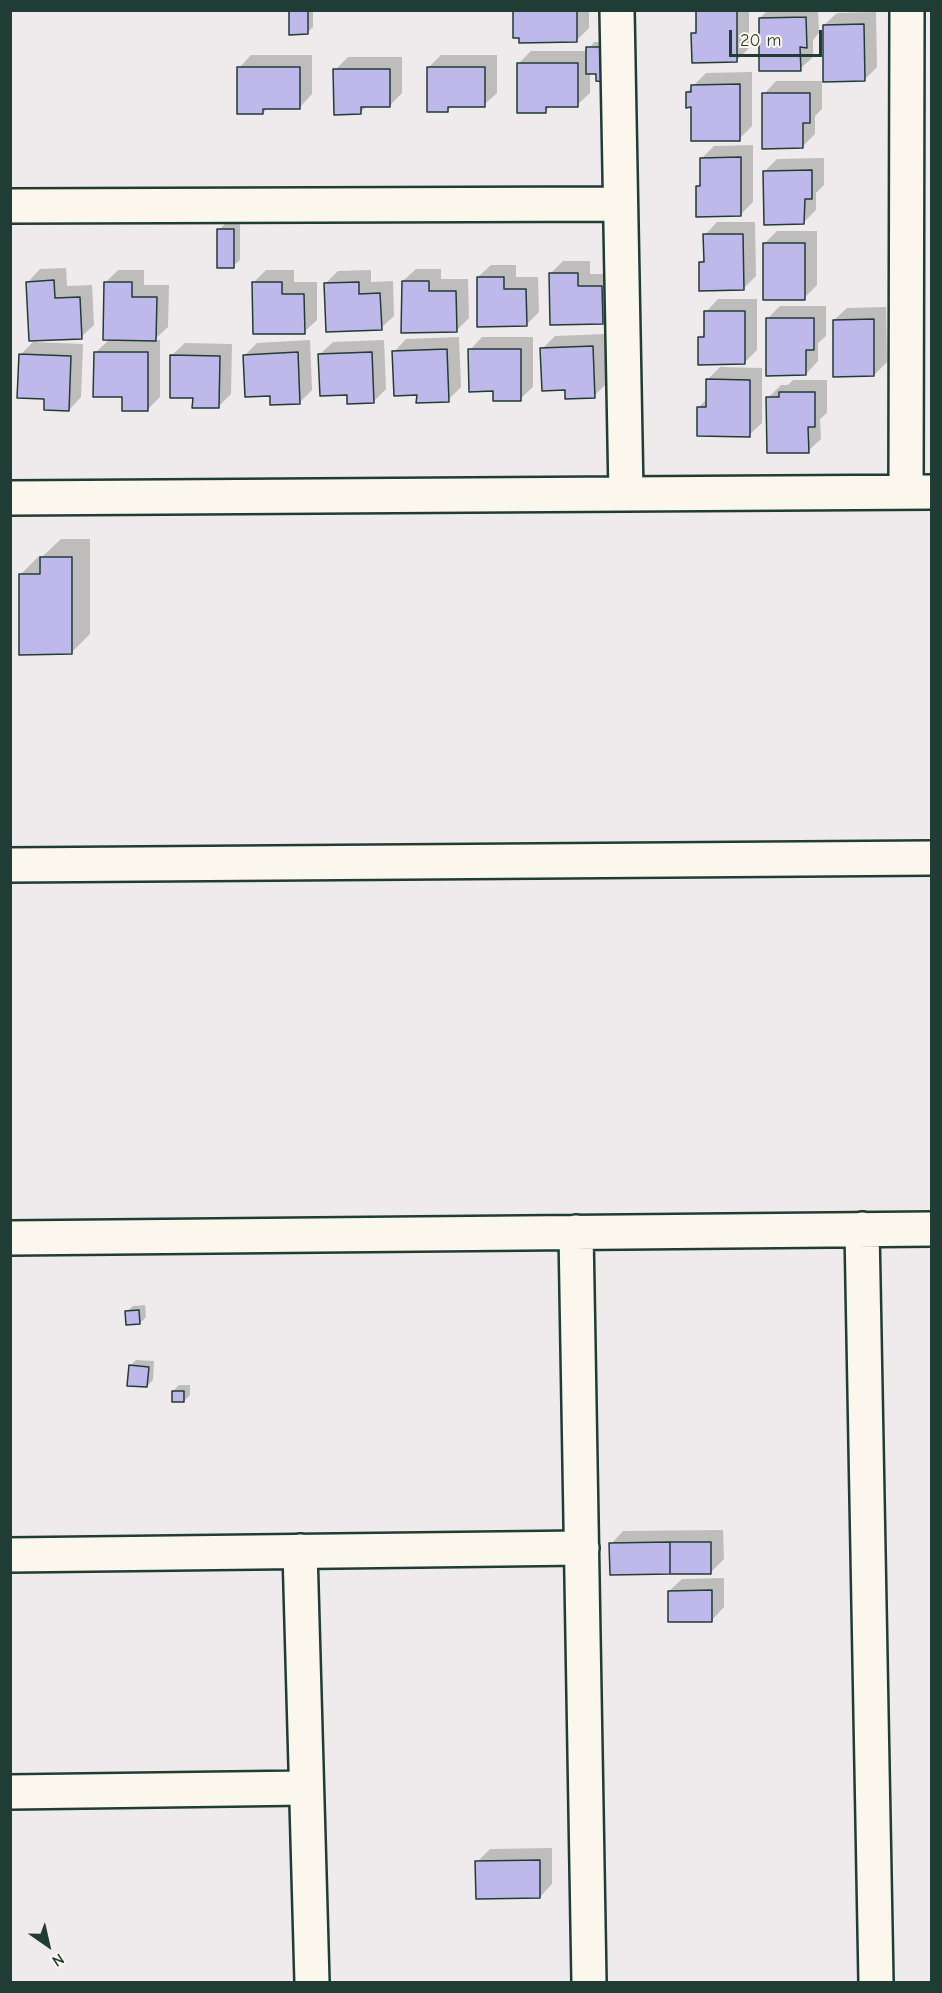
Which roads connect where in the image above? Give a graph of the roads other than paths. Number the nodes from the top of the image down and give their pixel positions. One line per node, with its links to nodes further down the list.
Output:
1 (617, 10): 3 (street)
2 (907, 10): 5 (street)
3 (620, 204): 4 (street); 6 (street)
4 (10, 206)
5 (919, 492): 6 (street)
6 (626, 494): 7 (street)
7 (10, 498)
8 (932, 858): 9 (street)
9 (10, 865)
10 (862, 1229): 11 (street); 12 (street); 21 (street)
11 (932, 1229)
12 (576, 1232): 13 (street); 14 (street)
13 (10, 1238)
14 (582, 1548): 15 (street); 20 (street)
15 (300, 1551): 16 (street); 17 (street)
16 (10, 1555)
17 (306, 1788): 18 (street); 19 (street)
18 (10, 1792)
19 (312, 1983)
20 (589, 1983)
21 (876, 1983)

